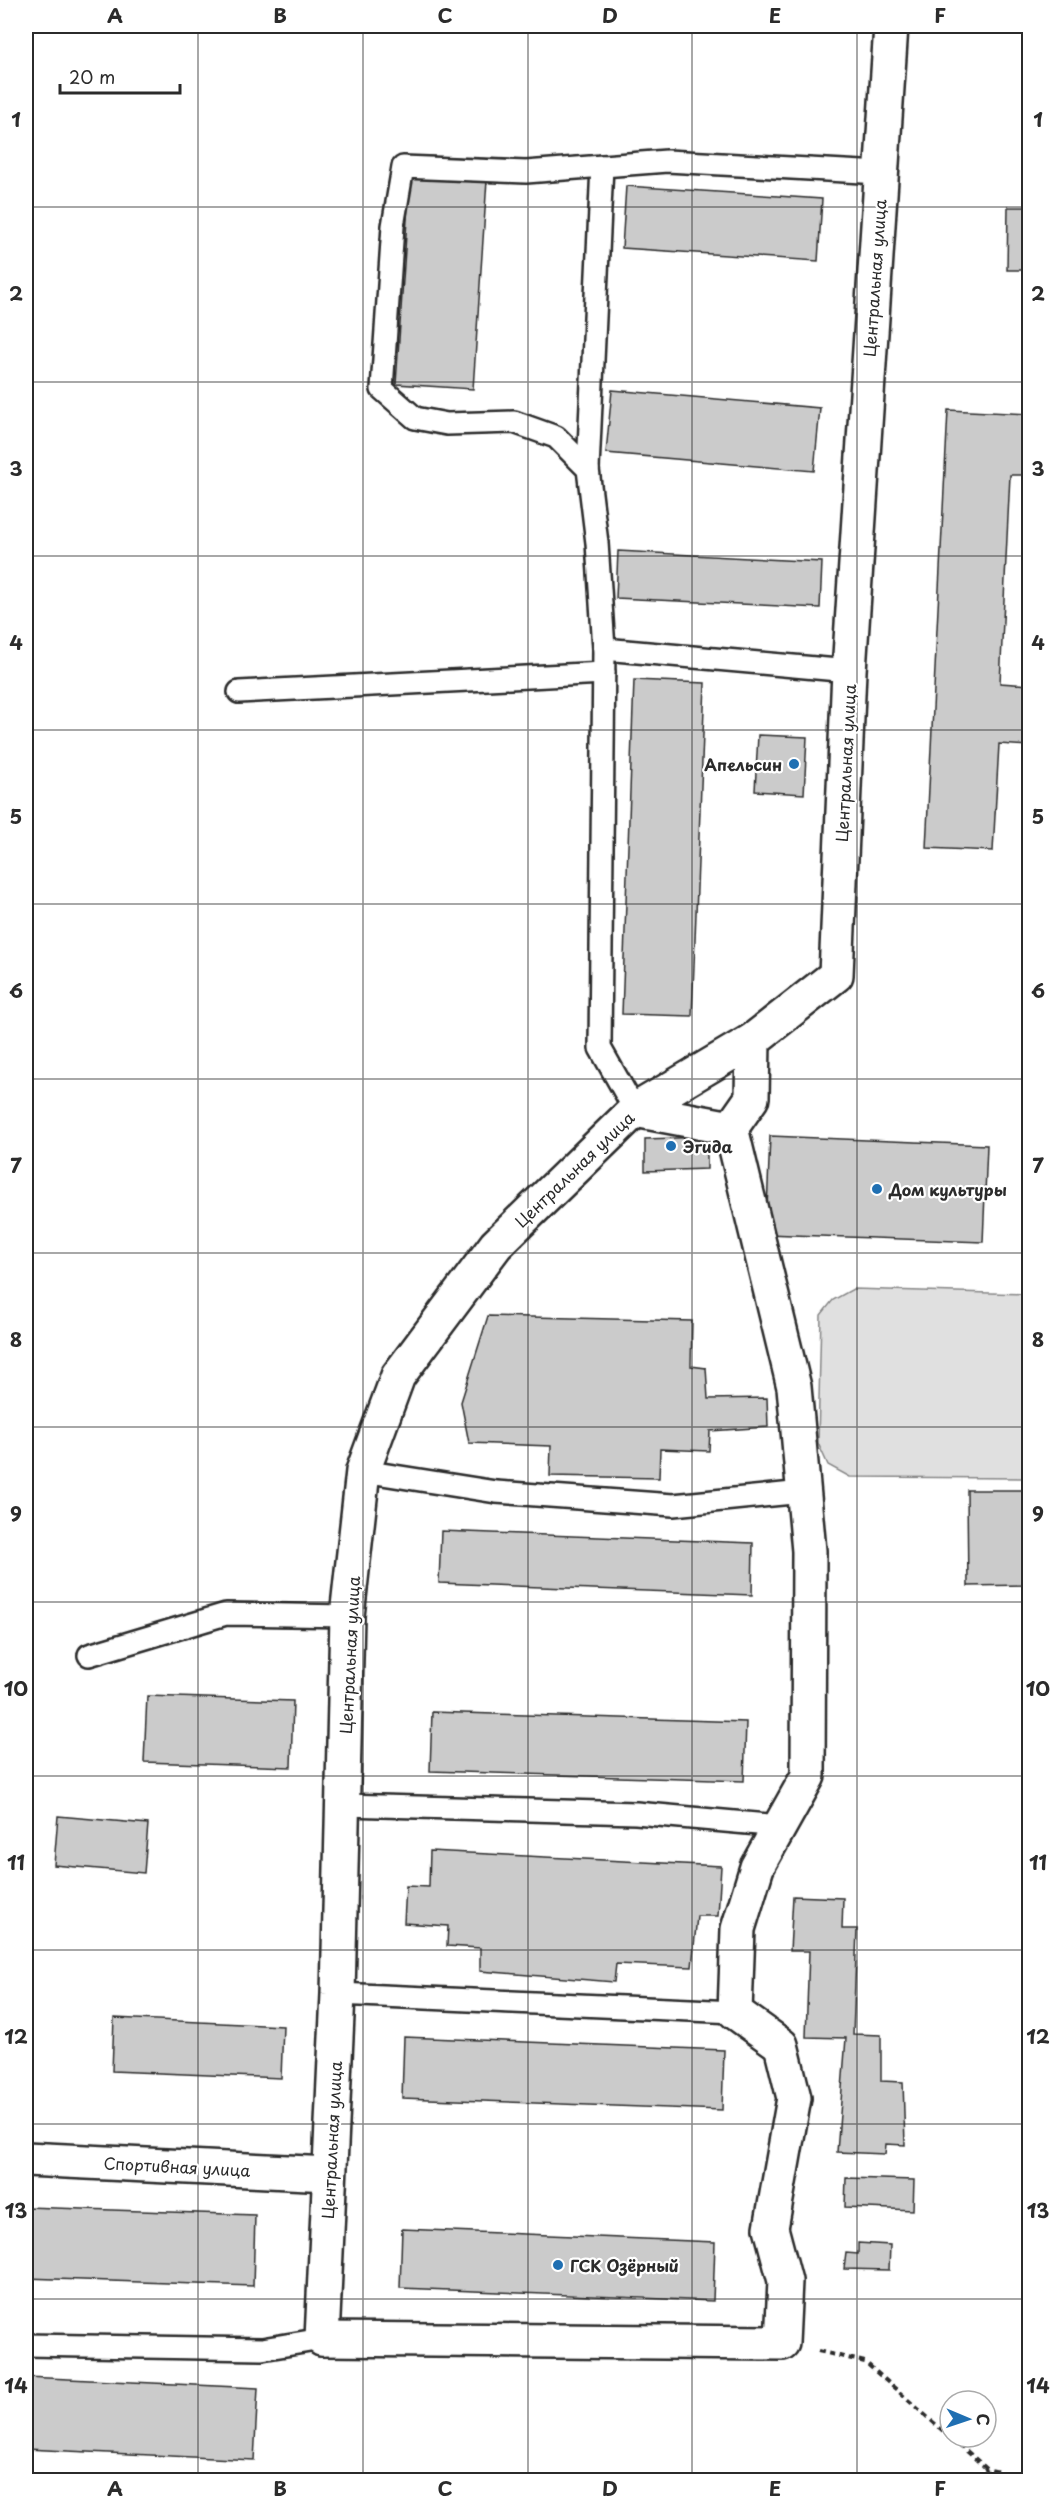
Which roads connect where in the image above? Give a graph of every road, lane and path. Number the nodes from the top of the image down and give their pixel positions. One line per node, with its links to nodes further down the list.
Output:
1 (891, 26): 3 (street, Центральная улица)
2 (602, 166): 3 (lane); 4 (lane); 4 (lane)
3 (881, 173): 6 (street, Центральная улица)
4 (588, 469): 5 (lane)
5 (604, 649): 6 (lane); 7 (lane)
6 (849, 671): 9 (street, Центральная улица)
7 (604, 673): 8 (lane); 10 (lane)
8 (239, 692)
9 (753, 1040): 10 (street, Центральная улица); 11 (street)
10 (635, 1110): 11 (street); 12 (street, Центральная улица)
11 (731, 1128): 13 (street)
12 (363, 1472): 13 (lane); 14 (street, Центральная улица)
13 (803, 1492): 17 (street)
14 (348, 1617): 15 (lane); 16 (street, Центральная улица)
15 (89, 1655)
16 (344, 1805): 17 (lane); 18 (street, Центральная улица)
17 (780, 1826): 19 (street)
18 (338, 1994): 19 (lane); 21 (street, Центральная улица)
19 (735, 2012): 23 (street)
20 (26, 2159): 21 (street, Спортивная улица)
21 (329, 2174): 22 (street, Центральная улица)
22 (322, 2339): 23 (street); 24 (lane)
23 (782, 2343): 25 (path)
24 (26, 2345)
25 (938, 2426)
26 (964, 2449): 27 (path)
27 (987, 2469): 28 (path); 29 (path)
28 (1029, 2480)
29 (979, 2481)

